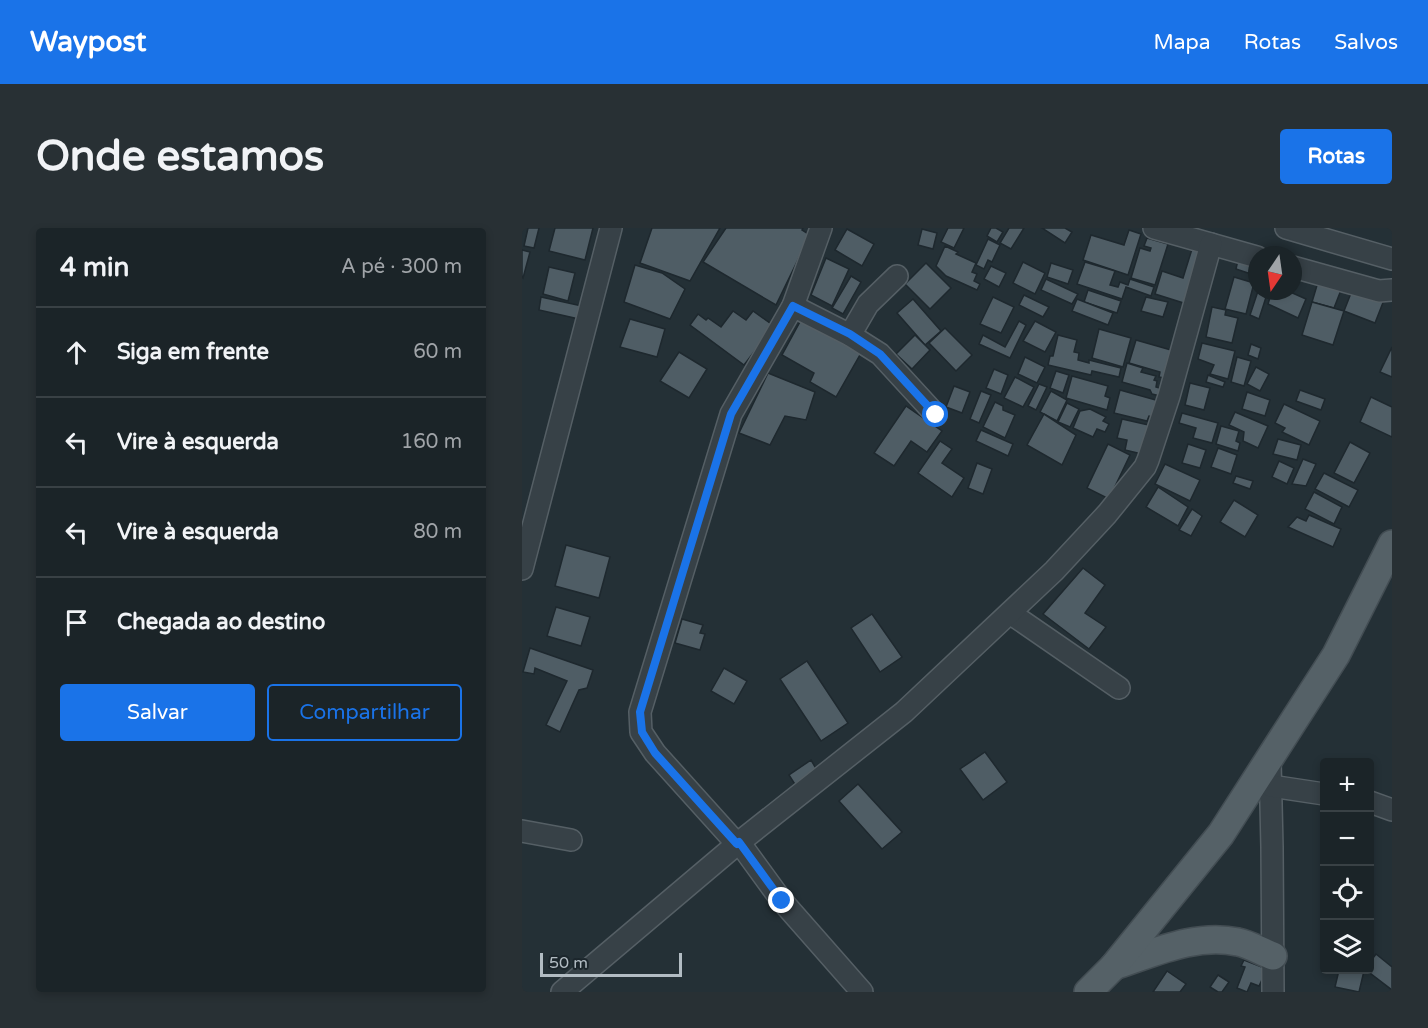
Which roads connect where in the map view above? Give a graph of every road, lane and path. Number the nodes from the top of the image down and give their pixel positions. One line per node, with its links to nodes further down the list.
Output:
1 (611, 228): 15 (street)
2 (821, 228): 11 (street)
3 (1154, 228): 5 (street)
4 (1286, 228): 7 (street)
5 (1211, 244): 6 (street); 16 (street)
6 (1248, 254)
7 (1392, 259)
8 (1302, 270): 10 (street)
9 (897, 276): 12 (street)
10 (1392, 291)
11 (793, 306): 12 (street); 24 (street)
12 (850, 334): 13 (street)
13 (936, 415)
14 (1392, 544): 18 (main road)
15 (522, 569)
16 (1010, 613): 17 (street); 24 (street)
17 (1119, 688)
18 (1270, 773): 19 (street); 25 (street); 26 (main road)
19 (1320, 792)
20 (1374, 803): 21 (street)
21 (1392, 810)
22 (522, 831): 23 (street)
23 (571, 840)
24 (738, 843): 27 (street); 28 (street)
25 (1273, 956): 26 (main road); 30 (street)
26 (1114, 966): 29 (main road)
27 (562, 992)
28 (862, 992)
29 (1088, 992)
30 (1273, 992)

